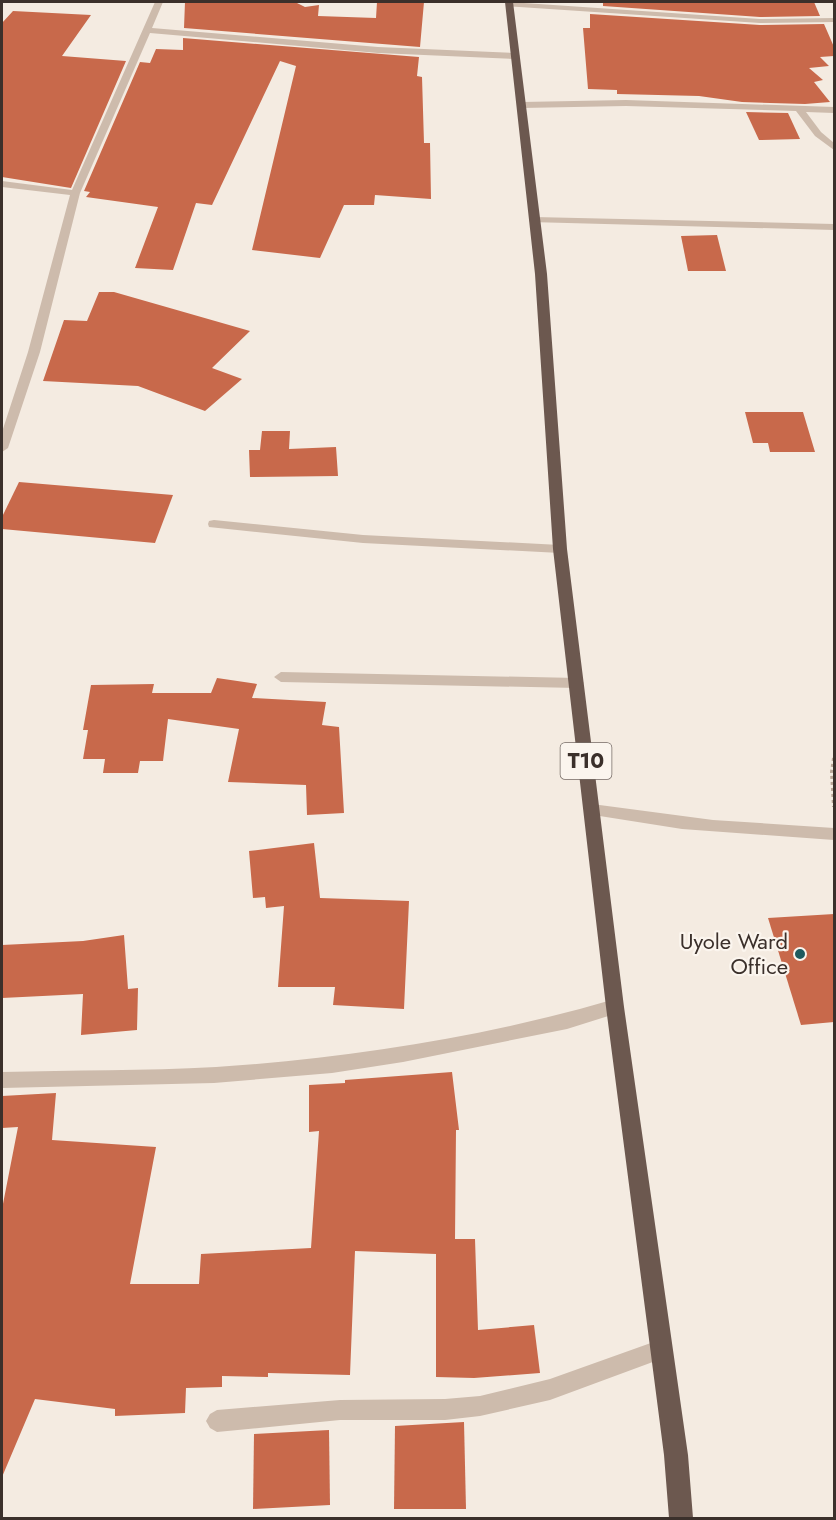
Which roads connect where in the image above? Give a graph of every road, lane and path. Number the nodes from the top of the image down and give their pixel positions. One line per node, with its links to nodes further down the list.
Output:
1 (159, 2): 4 (street)
2 (509, 3): 3 (street); 5 (highway, T10)
3 (834, 20)
4 (146, 30): 5 (street); 11 (street)
5 (516, 56): 6 (highway, T10)
6 (522, 105): 7 (street); 12 (highway, T10)
7 (798, 108): 8 (street); 9 (street)
8 (834, 110)
9 (834, 147)
10 (2, 184): 11 (street)
11 (75, 193): 14 (street)
12 (534, 220): 13 (street); 16 (highway, T10)
13 (834, 227)
14 (2, 448)
15 (214, 524): 16 (street)
16 (560, 549): 18 (highway, T10)
17 (281, 677): 18 (street)
18 (577, 683): 20 (highway, T10)
19 (834, 758): 21 (path)
20 (592, 810): 22 (street); 23 (highway, T10)
21 (834, 810)
22 (834, 834)
23 (615, 1007): 24 (street); 25 (highway, T10)
24 (2, 1080)
25 (662, 1349): 26 (street); 27 (highway, T10)
26 (217, 1421)
27 (681, 1518)

